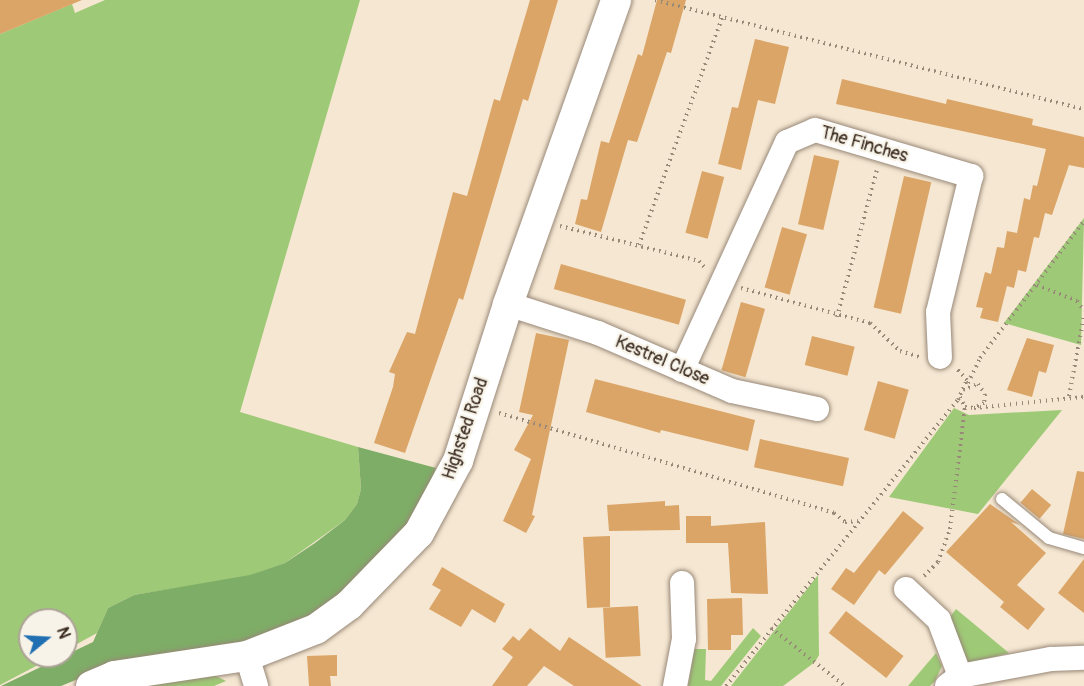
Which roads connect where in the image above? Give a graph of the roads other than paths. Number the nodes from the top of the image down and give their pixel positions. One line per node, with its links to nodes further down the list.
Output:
1 (616, 0): 2 (street, Highsted Road)
2 (508, 304): 4 (street, Kestrel Close); 10 (street, Highsted Road)
3 (940, 357): 4 (street, The Finches)
4 (682, 370): 5 (street, Kestrel Close)
5 (817, 409)
6 (1002, 499): 7 (lane)
7 (1084, 548)
8 (682, 583): 15 (street)
9 (906, 589): 12 (street)
10 (247, 656): 13 (street, Highsted Road); 14 (street)
11 (1084, 658): 12 (street)
12 (953, 681)
13 (91, 686)
14 (256, 686)
15 (675, 686)

